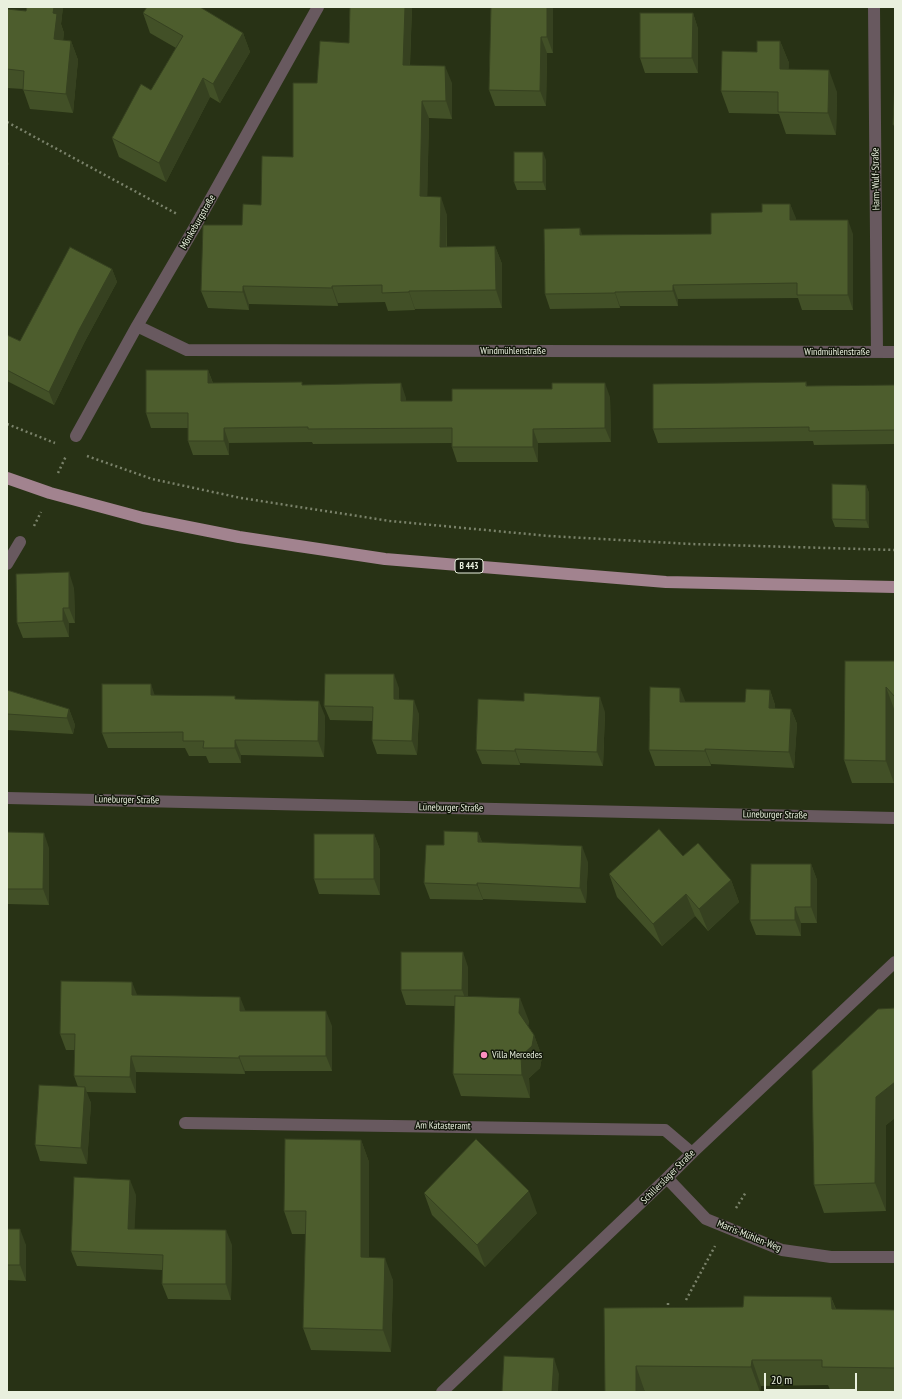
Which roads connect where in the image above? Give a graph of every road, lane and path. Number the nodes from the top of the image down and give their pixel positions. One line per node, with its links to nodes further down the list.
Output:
1 (318, 7): 4 (street, Mönkeburgstraße)
2 (874, 7): 6 (street, Harm-Wulf-Straße)
3 (7, 122): 4 (path)
4 (196, 225): 5 (street, Mönkeburgstraße)
5 (137, 326): 6 (street, Windmühlenstraße); 9 (street, Mönkeburgstraße)
6 (877, 352): 7 (street, Windmühlenstraße)
7 (895, 352)
8 (7, 424): 10 (path)
9 (76, 436)
10 (55, 443)
11 (83, 454): 14 (path)
12 (7, 478): 16 (main road, B 443)
13 (20, 542): 15 (street)
14 (895, 550)
15 (7, 564)
16 (895, 587)
17 (7, 798): 18 (street, Lüneburger Straße)
18 (895, 818)
19 (895, 962): 21 (street, Schillerslager Straße)
20 (185, 1123): 21 (street, Am Katasteramt)
21 (692, 1153): 22 (street, Schillerslager Straße)
22 (667, 1178): 23 (street, Marris-Mühlen-Weg); 26 (street, Schillerslager Straße)
23 (895, 1257)
24 (668, 1300): 25 (path)
25 (668, 1315)
26 (442, 1392)

